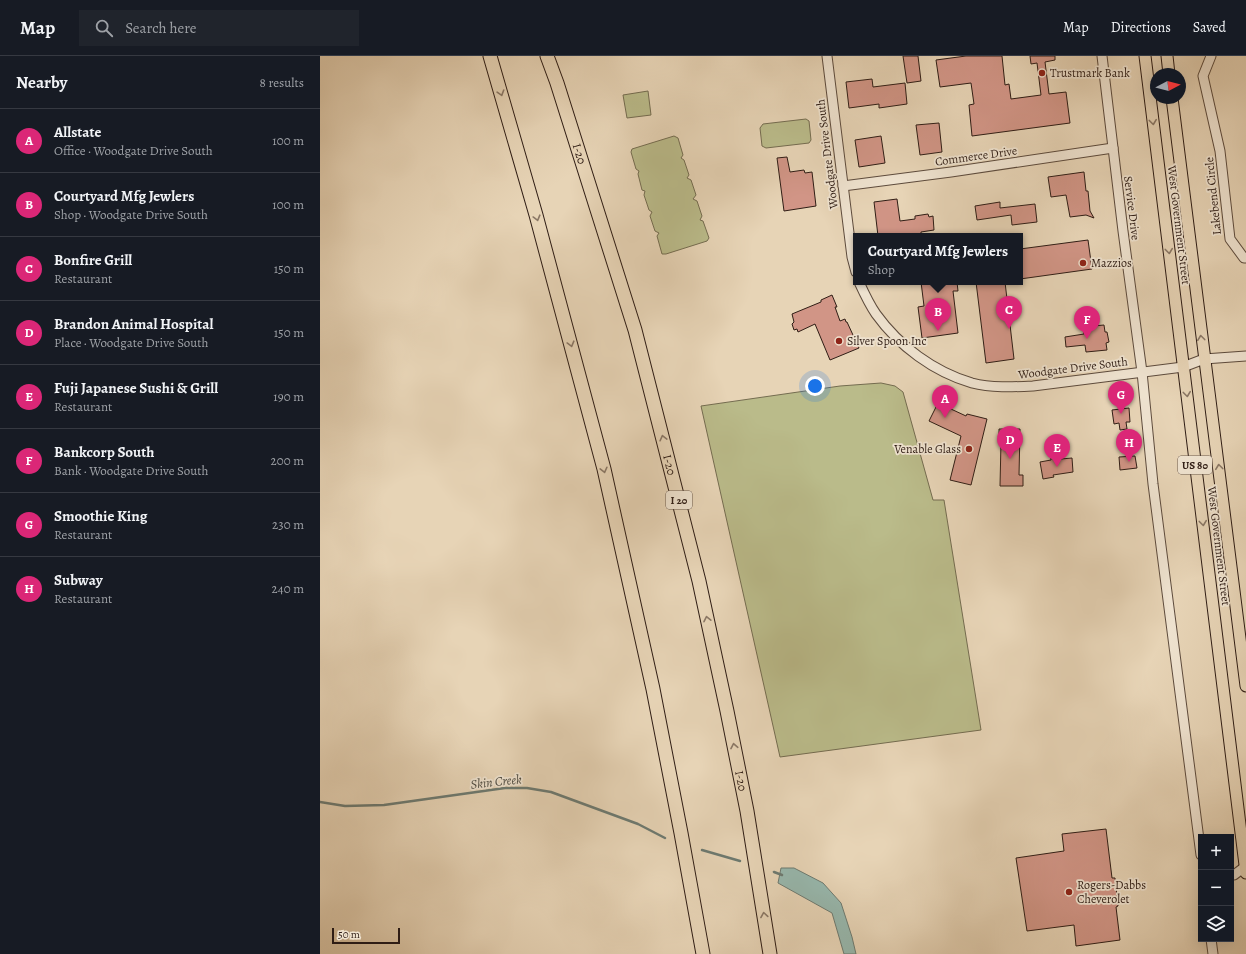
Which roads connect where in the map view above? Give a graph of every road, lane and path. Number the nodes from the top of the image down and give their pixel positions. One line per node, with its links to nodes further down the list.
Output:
1 (490, 56): 24 (highway, one-way to 24)
2 (547, 56): 25 (highway, I-20 / I 20, one-way to 2)
3 (828, 56): 11 (street, Woodgate Drive South)
4 (1102, 56): 10 (street, Service Drive)
5 (1145, 56): 17 (main road, West Government Street / US 80, one-way to 17)
6 (1167, 56): 8 (main road)
7 (1211, 56): 12 (street, Lakebend Circle)
8 (1168, 68)
9 (1173, 104): 16 (main road, West Government Street / US 80, one-way to 9)
10 (1113, 148): 11 (street, Commerce Drive); 18 (street, Service Drive)
11 (843, 186): 13 (street, Woodgate Drive South)
12 (1246, 258)
13 (853, 261)
14 (860, 285): 18 (street, Woodgate Drive South)
15 (1246, 356): 16 (street)
16 (1204, 359): 17 (street); 19 (main road, West Government Street / US 80, one-way to 16)
17 (1183, 367): 18 (street); 21 (main road, West Government Street / US 80, one-way to 21)
18 (1142, 372): 20 (street, Service Drive)
19 (1246, 686)
20 (1198, 834)
21 (1246, 869): 22 (street)
22 (1234, 875)
23 (1211, 942): 26 (street)
24 (703, 954)
25 (770, 954)
26 (1213, 954)

